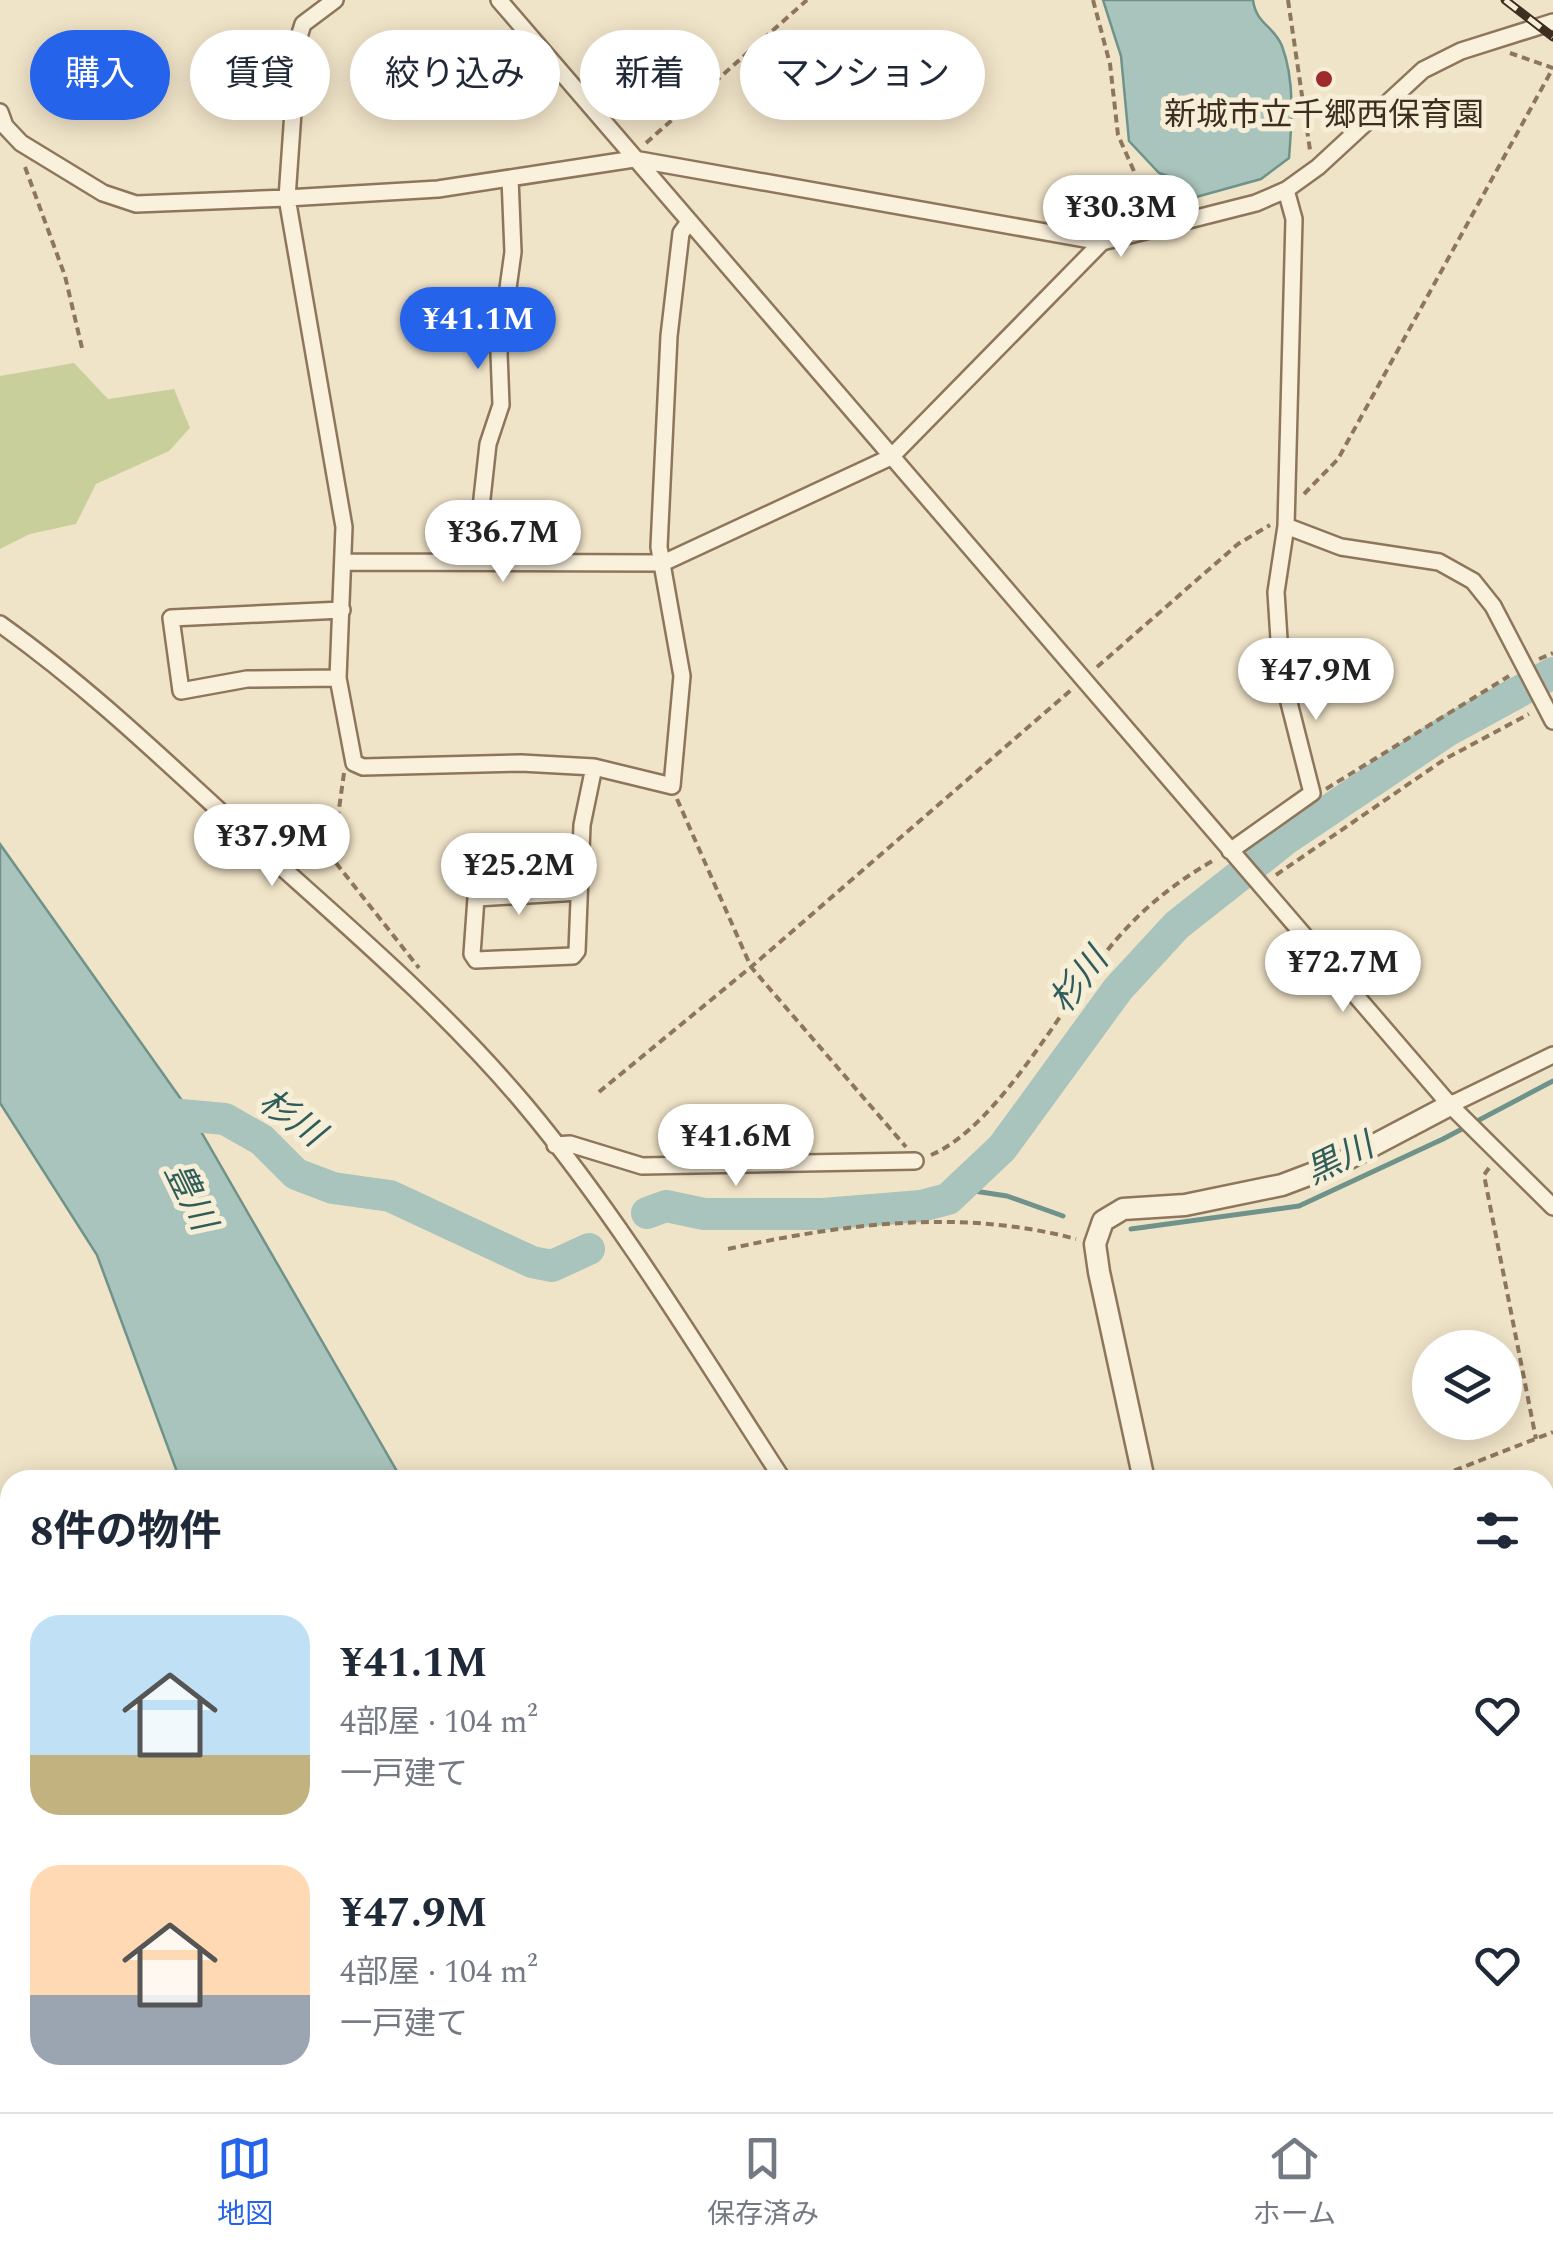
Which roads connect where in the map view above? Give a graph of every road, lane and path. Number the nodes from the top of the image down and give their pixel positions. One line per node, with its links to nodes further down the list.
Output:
1 (335, 0): 14 (street)
2 (499, 0): 10 (street)
3 (806, 0): 10 (path)
4 (1093, 0): 16 (path)
5 (1288, 0): 11 (path)
6 (1553, 22): 11 (street)
7 (1507, 52): 20 (path)
8 (2, 122): 9 (street)
9 (21, 143): 14 (street); 18 (path)
10 (634, 158): 12 (street); 15 (street); 17 (street)
11 (1318, 167): 13 (street)
12 (510, 178): 14 (street); 23 (street)
13 (1286, 190): 16 (street); 20 (street)
14 (287, 198): 22 (street)
15 (689, 222): 19 (street); 24 (street)
16 (1134, 231): 17 (street)
17 (1102, 242): 19 (street)
18 (82, 348)
19 (891, 457): 24 (street); 29 (street)
20 (1286, 502): 21 (street)
21 (1286, 526): 27 (street); 29 (path); 34 (street)
22 (345, 562): 23 (street); 25 (street)
23 (475, 562): 24 (street)
24 (662, 562): 33 (street)
25 (342, 610): 28 (street); 28 (street)
26 (0, 624): 43 (street)
27 (1527, 669): 30 (street); 34 (path)
28 (338, 678): 31 (street)
29 (1082, 680): 35 (street); 38 (path)
30 (1548, 710): 36 (path)
31 (354, 763): 32 (street); 39 (path)
32 (594, 768): 33 (street); 37 (street)
33 (672, 786): 38 (path)
34 (1312, 793): 35 (street)
35 (1233, 854): 36 (street); 45 (path)
36 (1264, 888): 42 (street)
37 (579, 892): 37 (street)
38 (751, 967): 41 (path); 45 (path)
39 (426, 977)
40 (1553, 1055): 42 (street)
41 (599, 1092)
42 (1454, 1110): 44 (street); 47 (street)
43 (554, 1145): 45 (street); 51 (street)
44 (1499, 1158): 46 (street); 50 (path)
45 (915, 1161)
46 (1553, 1207)
47 (1095, 1244): 48 (path); 52 (street)
48 (728, 1249)
49 (1553, 1432): 50 (path)
50 (1536, 1439): 53 (path)
51 (776, 1470)
52 (1142, 1470)
53 (1456, 1470)

